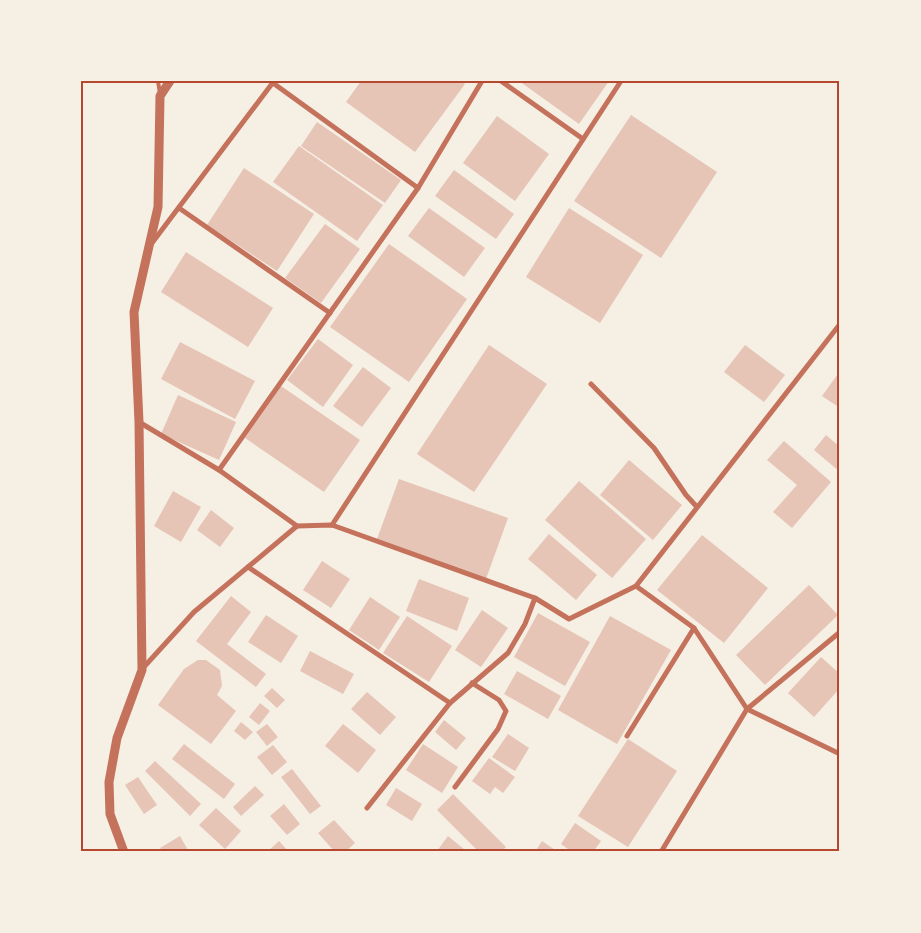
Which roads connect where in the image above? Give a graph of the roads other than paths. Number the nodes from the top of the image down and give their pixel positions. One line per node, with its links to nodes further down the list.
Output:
1 (158, 81): 7 (lane)
2 (170, 81): 7 (street)
3 (482, 81): 9 (street)
4 (502, 81): 8 (street)
5 (621, 81): 8 (street)
6 (273, 82): 9 (street); 10 (street)
7 (160, 96): 11 (street)
8 (583, 139): 18 (street)
9 (418, 188): 12 (street)
10 (178, 208): 11 (street); 12 (street)
11 (148, 250): 15 (street)
12 (330, 313): 16 (street)
13 (840, 324): 17 (street)
14 (591, 384): 17 (street)
15 (139, 422): 16 (street); 25 (street)
16 (219, 470): 19 (street)
17 (697, 507): 21 (street)
18 (332, 525): 19 (street); 22 (street)
19 (297, 526): 20 (street)
20 (248, 566): 25 (street); 27 (street)
21 (636, 586): 22 (street); 23 (street)
22 (535, 598): 26 (street)
23 (694, 628): 28 (street); 29 (street)
24 (840, 632): 28 (street)
25 (142, 670): 33 (street)
26 (472, 683): 27 (street); 31 (street)
27 (450, 703): 32 (street)
28 (747, 709): 30 (street); 34 (street)
29 (628, 736)
30 (840, 754)
31 (455, 787)
32 (367, 808)
33 (124, 852)
34 (661, 852)

